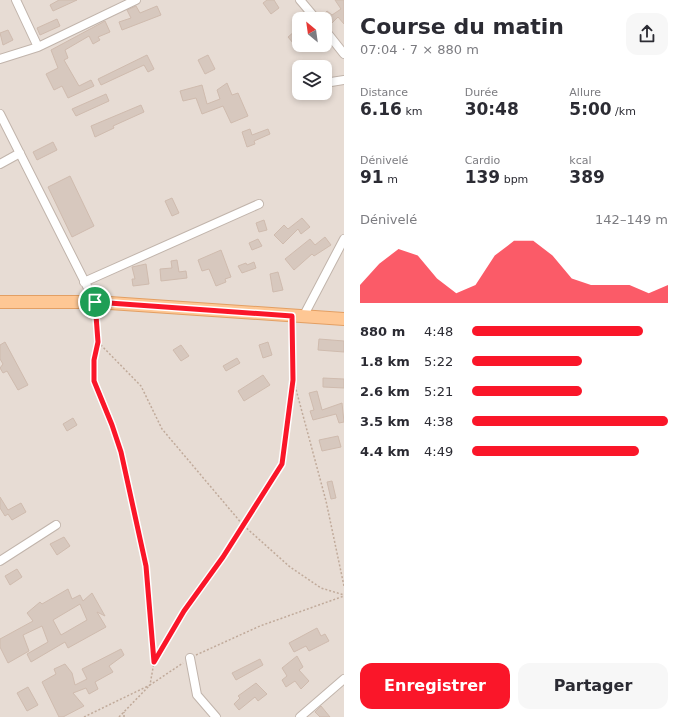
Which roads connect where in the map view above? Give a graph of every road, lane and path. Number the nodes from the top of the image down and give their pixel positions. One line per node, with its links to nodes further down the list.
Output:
1 (16, 0): 6 (street)
2 (134, 0): 6 (street)
3 (300, 0): 4 (street)
4 (310, 12)
5 (332, 39): 7 (street)
6 (38, 47): 8 (street)
7 (344, 54)
8 (0, 59)
9 (344, 80): 10 (street)
10 (332, 82)
11 (0, 114): 12 (street)
12 (20, 153): 13 (street); 16 (street)
13 (0, 164)
14 (259, 204): 16 (street)
15 (344, 239): 19 (street)
16 (84, 282): 18 (street)
17 (0, 302): 18 (main road)
18 (95, 302): 19 (main road); 21 (path)
19 (298, 316): 20 (main road); 22 (path)
20 (344, 319)
21 (98, 342): 23 (path); 29 (path)
22 (293, 380): 23 (path); 26 (path)
23 (244, 525): 27 (path); 29 (path)
24 (56, 526): 25 (street)
25 (0, 560)
26 (344, 586)
27 (344, 596): 28 (path)
28 (190, 658): 31 (path); 36 (street)
29 (154, 662): 31 (path)
30 (344, 679): 37 (street)
31 (150, 685): 32 (path); 33 (path)
32 (125, 710): 34 (path); 35 (path)
33 (84, 717)
34 (119, 717)
35 (124, 717)
36 (216, 717)
37 (300, 717)

